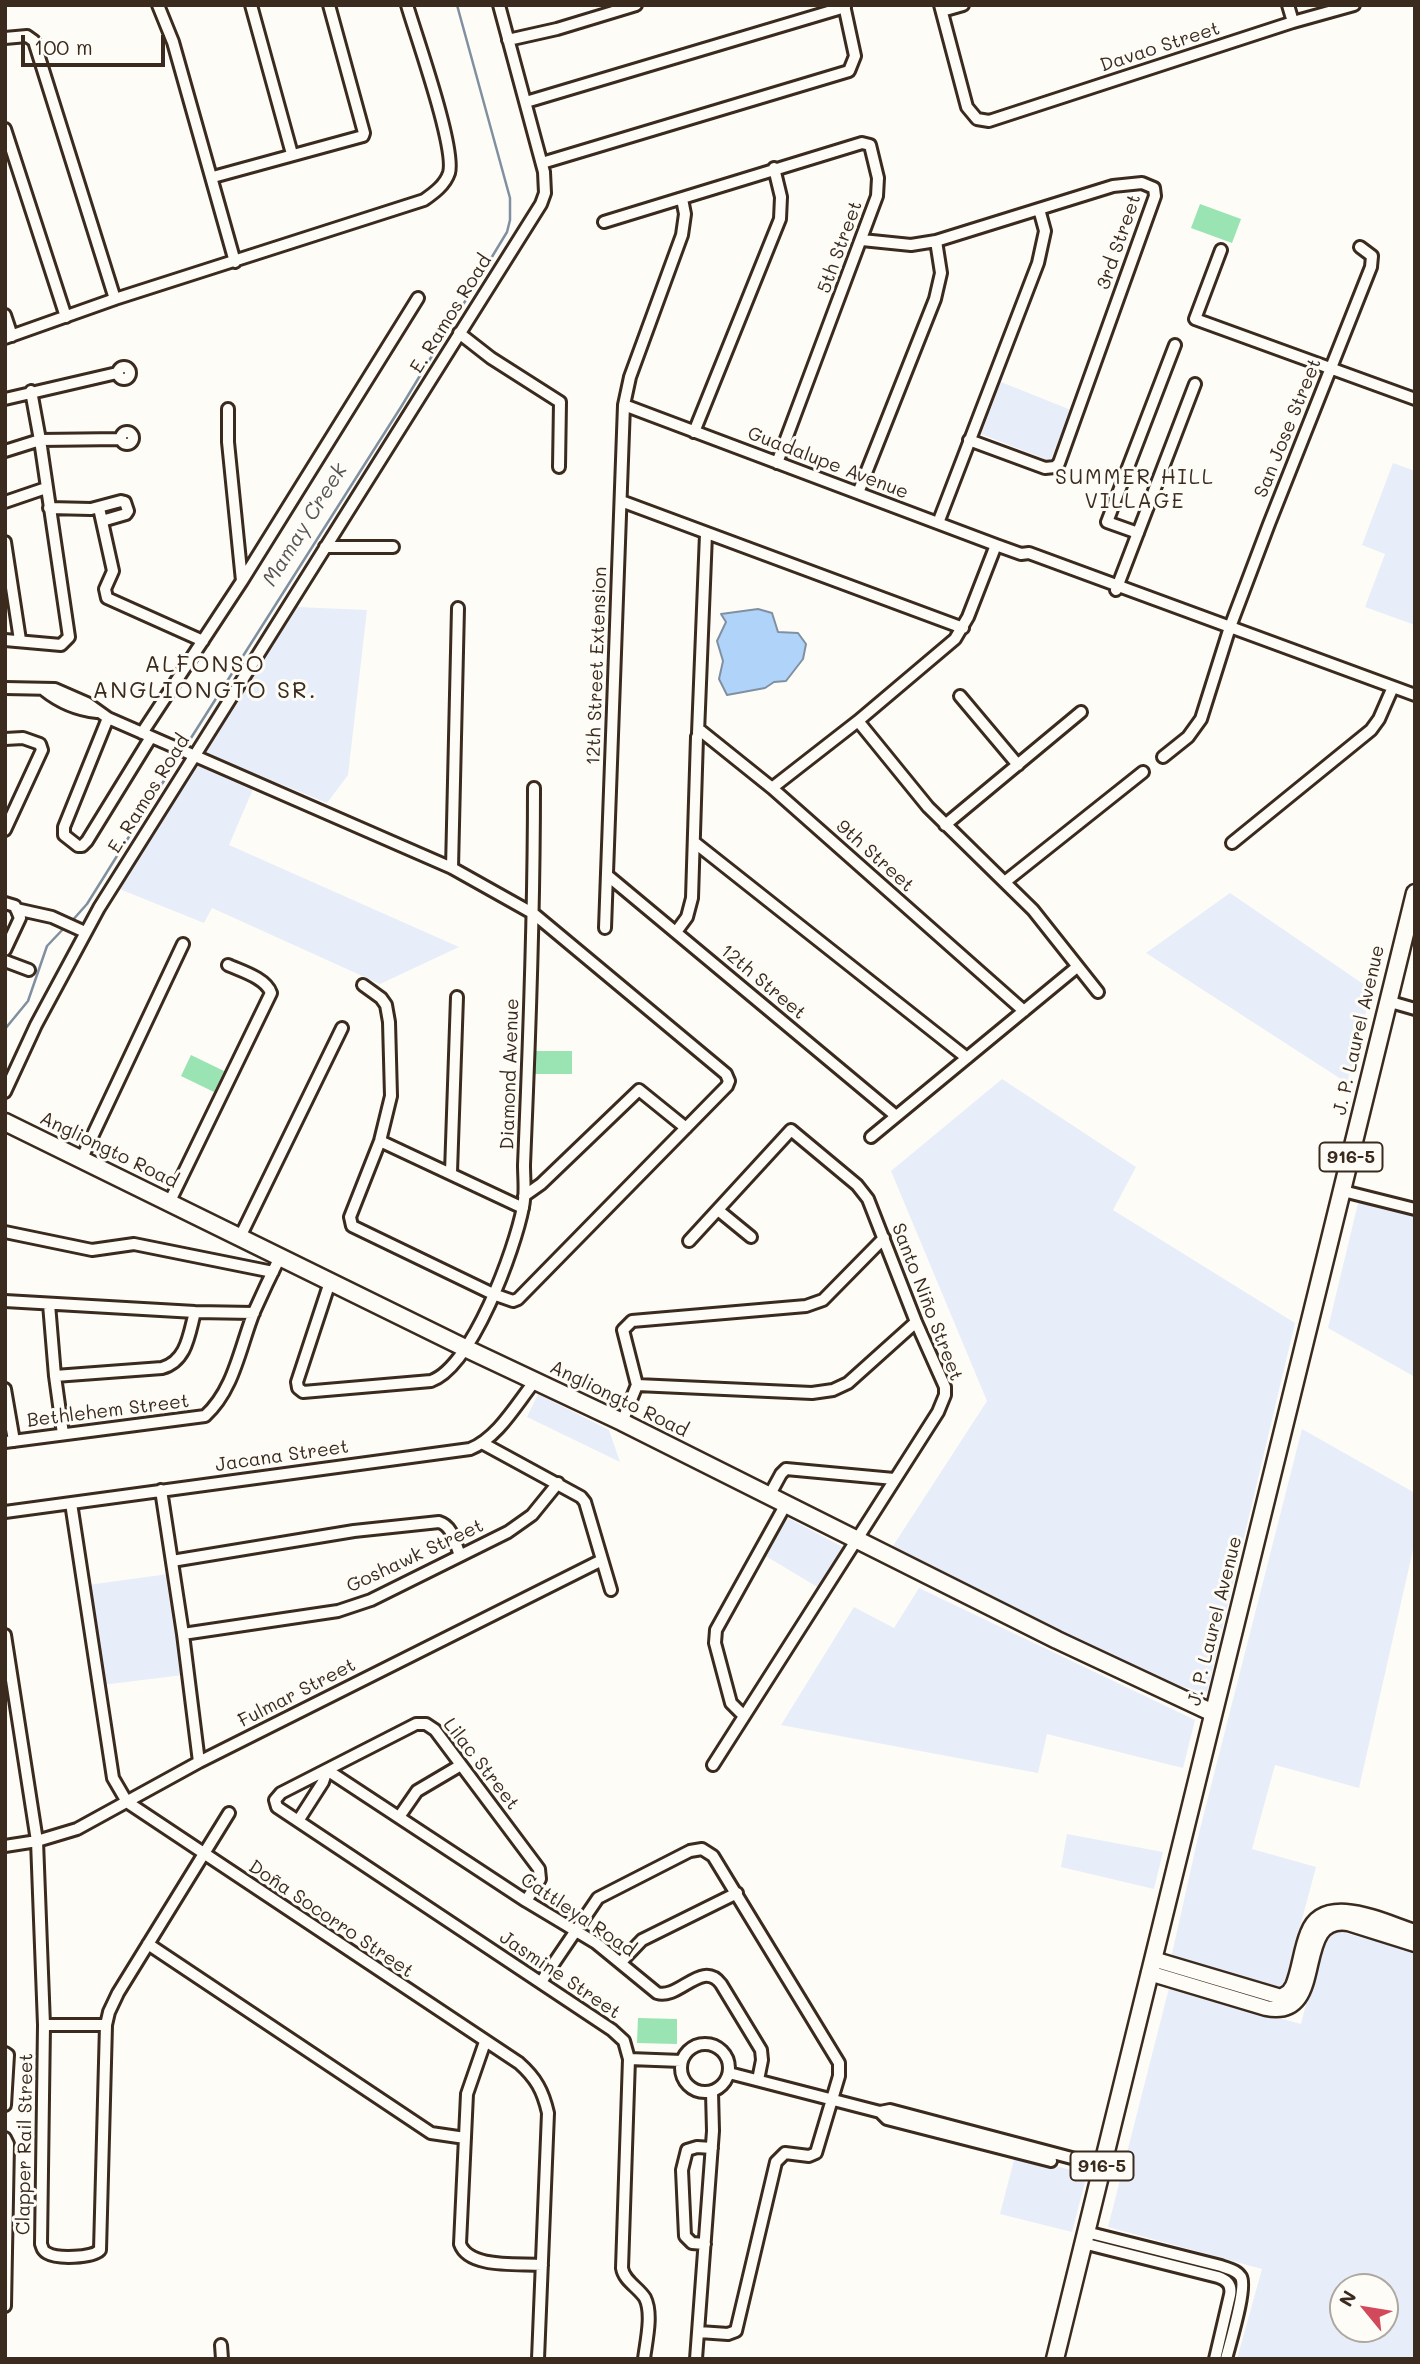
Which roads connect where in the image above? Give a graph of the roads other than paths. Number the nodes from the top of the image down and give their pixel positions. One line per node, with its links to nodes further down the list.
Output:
1 (158, 5): 20 (street)
2 (251, 5): 17 (street)
3 (329, 5): 17 (street)
4 (407, 5): 28 (street)
5 (499, 5): 14 (street, E. Ramos Road)
6 (636, 5): 14 (street)
7 (962, 5): 11 (street)
8 (1288, 5): 12 (street)
9 (1354, 5): 12 (street, Davao Street)
10 (845, 6): 15 (street); 18 (street)
11 (941, 8): 12 (street, Davao Street)
12 (1293, 22)
13 (5, 38): 30 (street)
14 (508, 40): 15 (street, E. Ramos Road)
15 (526, 103): 18 (street, E. Ramos Road)
16 (5, 128): 32 (street)
17 (292, 154): 20 (street)
18 (542, 163): 33 (street, E. Ramos Road)
19 (774, 168): 21 (street, 5th Street); 24 (street, 5th Street); 44 (street)
20 (213, 177): 28 (street)
21 (682, 199): 23 (street, 5th Street); 42 (street, 12th Street Extension)
22 (1039, 209): 25 (street, 3rd Street); 47 (street); 47 (street, 3rd Street)
23 (604, 222)
24 (862, 240): 25 (street, 3rd Street); 49 (street, 5th Street)
25 (936, 242): 52 (street)
26 (1360, 247): 36 (street, San Jose Street)
27 (1221, 250): 36 (street)
28 (236, 262): 30 (street)
29 (418, 298): 65 (street)
30 (115, 299): 32 (street)
31 (5, 315): 34 (street)
32 (66, 317): 34 (street)
33 (459, 333): 50 (street); 63 (street, E. Ramos Road)
34 (8, 337)
35 (1175, 345): 59 (street)
36 (1331, 369): 41 (street); 69 (street, San Jose Street)
37 (117, 373): 39 (street)
38 (1195, 384): 59 (street)
39 (31, 391): 40 (street); 46 (street)
40 (5, 399)
41 (1415, 399)
42 (624, 405): 44 (street, Guadalupe Avenue); 53 (street, 12th Street Extension)
43 (228, 408): 65 (street)
44 (694, 432): 49 (street, Guadalupe Avenue)
45 (121, 439): 46 (street)
46 (40, 440): 48 (street); 51 (street)
47 (969, 440): 58 (street)
48 (5, 451)
49 (777, 463): 52 (street, Guadalupe Avenue)
50 (559, 467)
51 (46, 488): 54 (street); 55 (street)
52 (858, 493): 58 (street, Guadalupe Avenue)
53 (621, 501): 60 (street); 95 (street, 12th Street Extension)
54 (5, 502)
55 (49, 508): 56 (street); 71 (street)
56 (99, 508): 57 (street); 57 (street)
57 (102, 521): 72 (street)
58 (938, 523): 62 (street, Guadalupe Avenue)
59 (1138, 533): 66 (street)
60 (706, 534): 68 (street); 81 (street)
61 (5, 542): 71 (street)
62 (996, 545): 66 (street, Guadalupe Avenue); 68 (street)
63 (325, 547): 64 (street); 84 (street, E. Ramos Road)
64 (393, 547)
65 (242, 581): 72 (street)
66 (1117, 589): 69 (street, Guadalupe Avenue)
67 (458, 608): 94 (street)
68 (963, 628): 80 (street)
69 (1229, 630): 74 (street, Guadalupe Avenue); 85 (street, San Jose Street)
70 (5, 640): 71 (street)
71 (20, 640)
72 (203, 641): 82 (street)
73 (5, 688): 79 (street)
74 (1391, 690): 75 (street, Guadalupe Avenue); 77 (street, Guadalupe Avenue); 93 (street)
75 (1415, 695)
76 (960, 696): 86 (street)
77 (1415, 703)
78 (1081, 712): 86 (street)
79 (108, 718): 82 (street); 82 (street)
80 (858, 721): 89 (street); 90 (street)
81 (700, 732): 89 (street, 9th Street); 92 (street)
82 (147, 735): 84 (street)
83 (5, 739): 91 (street)
84 (186, 752): 94 (street); 102 (street, E. Ramos Road)
85 (1163, 757)
86 (1017, 765): 90 (street)
87 (1143, 772): 96 (street)
88 (534, 788): 99 (street, Diamond Avenue)
89 (772, 788): 114 (street, 9th Street)
90 (945, 825): 96 (street)
91 (5, 830)
92 (694, 842): 101 (street); 116 (street)
93 (1232, 843)
94 (452, 868): 99 (street)
95 (607, 875): 100 (street, 12th Street Extension); 101 (street, 12th Street)
96 (1006, 881): 107 (street)
97 (1415, 894): 112 (main road, J. P. Laurel Avenue / 916-5)
98 (12, 906): 102 (street); 104 (street)
99 (534, 914): 120 (street); 126 (street, Diamond Avenue)
100 (604, 928)
101 (676, 932): 118 (street, 12th Street)
102 (85, 933): 117 (street, E. Ramos Road)
103 (183, 944): 123 (street)
104 (5, 950)
105 (5, 961): 108 (street)
106 (228, 965): 127 (street)
107 (1077, 967): 110 (street); 114 (street)
108 (29, 970)
109 (363, 985): 122 (street)
110 (1097, 992)
111 (457, 997): 124 (street)
112 (1387, 1001): 113 (street); 125 (main road, J. P. Laurel Avenue / 916-5)
113 (1415, 1009)
114 (1024, 1011): 116 (street)
115 (342, 1028): 132 (street)
116 (967, 1058): 118 (street)
117 (5, 1092)
118 (896, 1116): 121 (street)
119 (5, 1122): 123 (main road, Angliongto Road)
120 (685, 1128): 126 (street); 138 (street)
121 (871, 1137)
122 (380, 1141): 124 (street); 138 (street)
123 (81, 1160): 127 (main road, Angliongto Road)
124 (451, 1172): 128 (street)
125 (1343, 1191): 129 (street); 167 (main road, J. P. Laurel Avenue / 916-5)
126 (524, 1196): 128 (street, Diamond Avenue)
127 (169, 1203): 132 (main road, Angliongto Road)
128 (523, 1208): 138 (street, Diamond Avenue)
129 (1415, 1209)
130 (718, 1210): 133 (street); 134 (street, Santo Niño Street); 135 (street)
131 (5, 1232): 136 (street)
132 (240, 1237): 136 (main road, Angliongto Road)
133 (751, 1237)
134 (884, 1238): 143 (street, Santo Niño Street); 147 (street)
135 (690, 1241)
136 (276, 1264): 137 (main road, Angliongto Road); 142 (street, Bethlehem Street)
137 (330, 1282): 144 (main road, Angliongto Road); 144 (street, Diamond Avenue)
138 (493, 1294): 144 (street, Diamond Avenue)
139 (5, 1301): 140 (street)
140 (49, 1304): 141 (street); 145 (street)
141 (195, 1312): 142 (street); 145 (street)
142 (254, 1312): 150 (street, Bethlehem Street)
143 (916, 1322): 147 (street); 153 (street, Santo Niño Street)
144 (465, 1348): 146 (main road, Angliongto Road)
145 (55, 1376): 150 (street)
146 (535, 1381): 149 (main road, Angliongto Road); 152 (street)
147 (637, 1385): 149 (street)
148 (5, 1389): 151 (street)
149 (622, 1422): 156 (main road, Angliongto Road)
150 (63, 1434): 151 (street, Bethlehem Street)
151 (9, 1441)
152 (482, 1443): 154 (street); 155 (street, Jacana Street)
153 (894, 1479): 156 (street); 160 (street, Santo Niño Street)
154 (558, 1483): 161 (street, Goshawk Street); 162 (street)
155 (161, 1490): 157 (street, Jacana Street); 163 (street)
156 (769, 1496): 158 (main road, Angliongto Road)
157 (71, 1503): 159 (street, Jacana Street); 173 (street, Doña Socorro Street)
158 (786, 1504): 160 (main road, Angliongto Road); 168 (street)
159 (5, 1512)
160 (856, 1539): 167 (main road, Angliongto Road); 168 (street, Santo Niño Street)
161 (460, 1556): 163 (street); 165 (street, Goshawk Street)
162 (602, 1560): 164 (street); 169 (street, Fulmar Street)
163 (172, 1561): 165 (street)
164 (611, 1590)
165 (183, 1634): 169 (street)
166 (5, 1635): 178 (street, Clapper Rail Street)
167 (1213, 1713): 188 (main road, J. P. Laurel Avenue / 916-5)
168 (744, 1716): 171 (street, Santo Niño Street)
169 (199, 1762): 173 (street, Fulmar Street)
170 (461, 1765): 172 (street, Lilac Street); 176 (street); 182 (street, Lilac Street)
171 (713, 1766)
172 (327, 1770): 174 (street, Lilac Street); 176 (street, Cattleya Road); 177 (street)
173 (127, 1802): 178 (street, Fulmar Street); 180 (street, Doña Socorro Street)
174 (274, 1802): 177 (street, Jasmine Street)
175 (229, 1813): 180 (street, Clapper Rail Street)
176 (399, 1817): 182 (street, Cattleya Road)
177 (299, 1821): 189 (street, Jasmine Street)
178 (37, 1841): 179 (street, Fulmar Street); 191 (street, Clapper Rail Street)
179 (5, 1846)
180 (203, 1854): 185 (street, Clapper Rail Street); 193 (street, Doña Socorro Street)
181 (737, 1893): 183 (street); 187 (street); 200 (street)
182 (526, 1901): 183 (street, Cattleya Road)
183 (575, 1931): 187 (street, Cattleya Road); 189 (street)
184 (1415, 1932): 190 (street)
185 (148, 1944): 192 (street, Clapper Rail Street); 202 (street)
186 (1415, 1944): 190 (street)
187 (621, 1962): 198 (street, Cattleya Road)
188 (1151, 1966): 190 (street); 205 (main road, J. P. Laurel Avenue / 916-5)
189 (541, 1982): 195 (street, Jasmine Street)
190 (1288, 2001)
191 (44, 2025): 192 (street); 192 (street, Clapper Rail Street)
192 (106, 2025)
193 (485, 2042): 202 (street); 209 (street, Doña Socorro Street)
194 (5, 2053): 201 (street)
195 (629, 2059): 196 (street); 215 (street)
196 (682, 2061): 197 (street); 199 (street)
197 (729, 2073): 198 (street); 199 (street)
198 (758, 2080): 200 (street)
199 (712, 2092): 204 (street)
200 (832, 2099): 205 (street); 211 (street)
201 (5, 2105)
202 (465, 2138): 209 (street)
203 (7, 2141): 210 (street)
204 (712, 2148): 207 (street); 207 (street)
205 (1101, 2170): 206 (main road, J. P. Laurel Avenue / 916-5)
206 (1084, 2238): 208 (street); 217 (main road, J. P. Laurel Avenue / 916-5)
207 (705, 2245): 211 (street)
208 (1167, 2259): 218 (street); 219 (street)
209 (542, 2264): 214 (street, Doña Socorro Street)
210 (5, 2305)
211 (699, 2332): 216 (street)
212 (221, 2345): 213 (street)
213 (222, 2359)
214 (538, 2359)
215 (644, 2359)
216 (696, 2359)
217 (1055, 2359)
218 (1215, 2359)
219 (1226, 2359)

